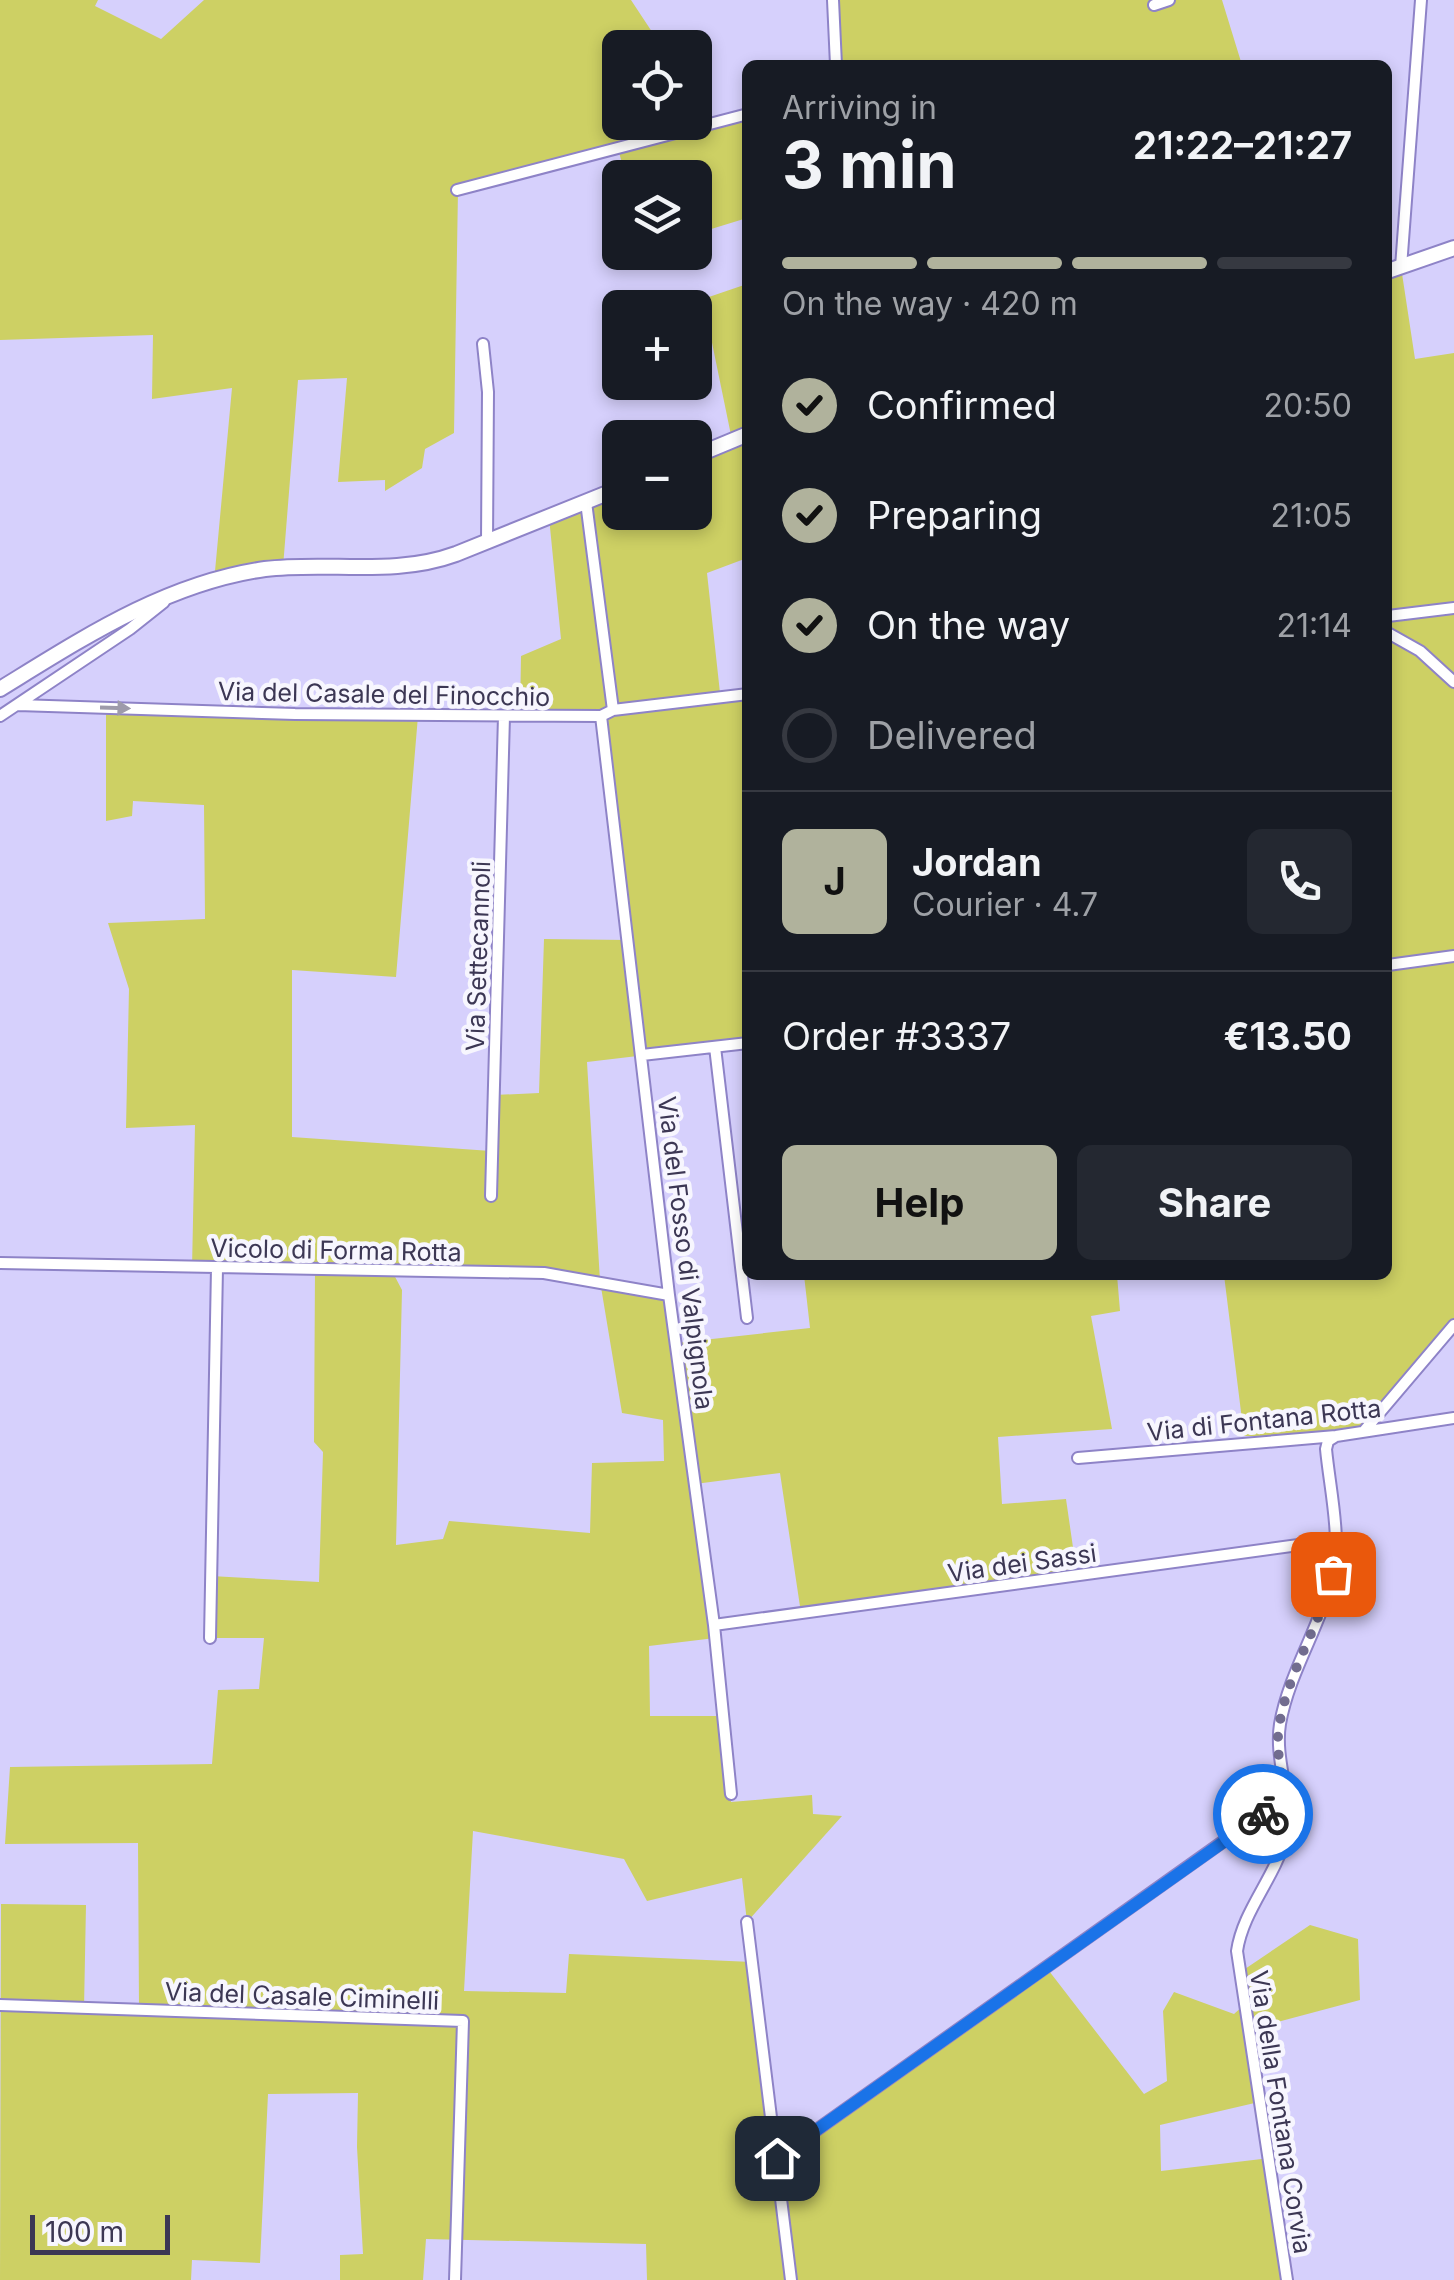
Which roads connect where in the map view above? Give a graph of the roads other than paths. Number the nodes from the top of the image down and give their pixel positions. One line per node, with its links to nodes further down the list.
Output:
1 (834, 0): 5 (street)
2 (1169, 0): 4 (street)
3 (1421, 0): 9 (street)
4 (1154, 5)
5 (836, 60)
6 (742, 116): 7 (street)
7 (458, 190)
8 (1454, 248): 9 (main road)
9 (1394, 269)
10 (483, 344): 15 (street)
11 (742, 436): 12 (main road)
12 (712, 449)
13 (602, 495): 14 (main road)
14 (586, 502): 15 (main road); 24 (street)
15 (487, 542): 16 (main road)
16 (172, 594): 21 (main road); 23 (street)
17 (1454, 608): 18 (street)
18 (1392, 616)
19 (1392, 635): 20 (street)
20 (1454, 682)
21 (0, 689)
22 (742, 695): 24 (street, Via del Casale del Finocchio)
23 (18, 705): 25 (street); 26 (street, Via del Casale del Finocchio, one-way to 26)
24 (612, 710): 27 (street, Via del Casale del Finocchio)
25 (0, 716)
26 (504, 716): 27 (street, Via del Casale del Finocchio); 33 (street, Via Settecannoli)
27 (600, 716): 32 (street, Via del Fosso di Valpignola)
28 (1454, 956): 29 (street)
29 (1392, 964)
30 (742, 1044): 31 (street)
31 (715, 1047): 32 (street); 36 (street)
32 (642, 1055): 38 (street, Via del Fosso di Valpignola)
33 (490, 1196)
34 (0, 1264): 35 (street, Vicolo di Forma Rotta)
35 (217, 1268): 38 (street, Vicolo di Forma Rotta); 47 (street)
36 (742, 1276)
37 (743, 1280): 39 (street)
38 (669, 1295): 46 (street, Via del Fosso di Valpignola)
39 (747, 1318)
40 (1454, 1325): 42 (street)
41 (1454, 1418): 42 (street, Via di Fontana Rotta)
42 (1364, 1431): 43 (street, Via di Fontana Rotta)
43 (1336, 1436): 44 (street, Via di Fontana Rotta); 45 (street, Via della Fontana Corvia)
44 (1078, 1458)
45 (1335, 1540): 46 (street, Via dei Sassi); 49 (street, Via della Fontana Corvia)
46 (714, 1625): 48 (street, Via del Fosso di Valpignola)
47 (210, 1638)
48 (731, 1794)
49 (1286, 1798): 52 (street); 55 (street, Via della Fontana Corvia)
50 (747, 1922): 52 (street)
51 (0, 2006): 53 (street, Via del Casale Ciminelli)
52 (777, 2158): 54 (street)
53 (456, 2280)
54 (791, 2280)
55 (1286, 2280)

